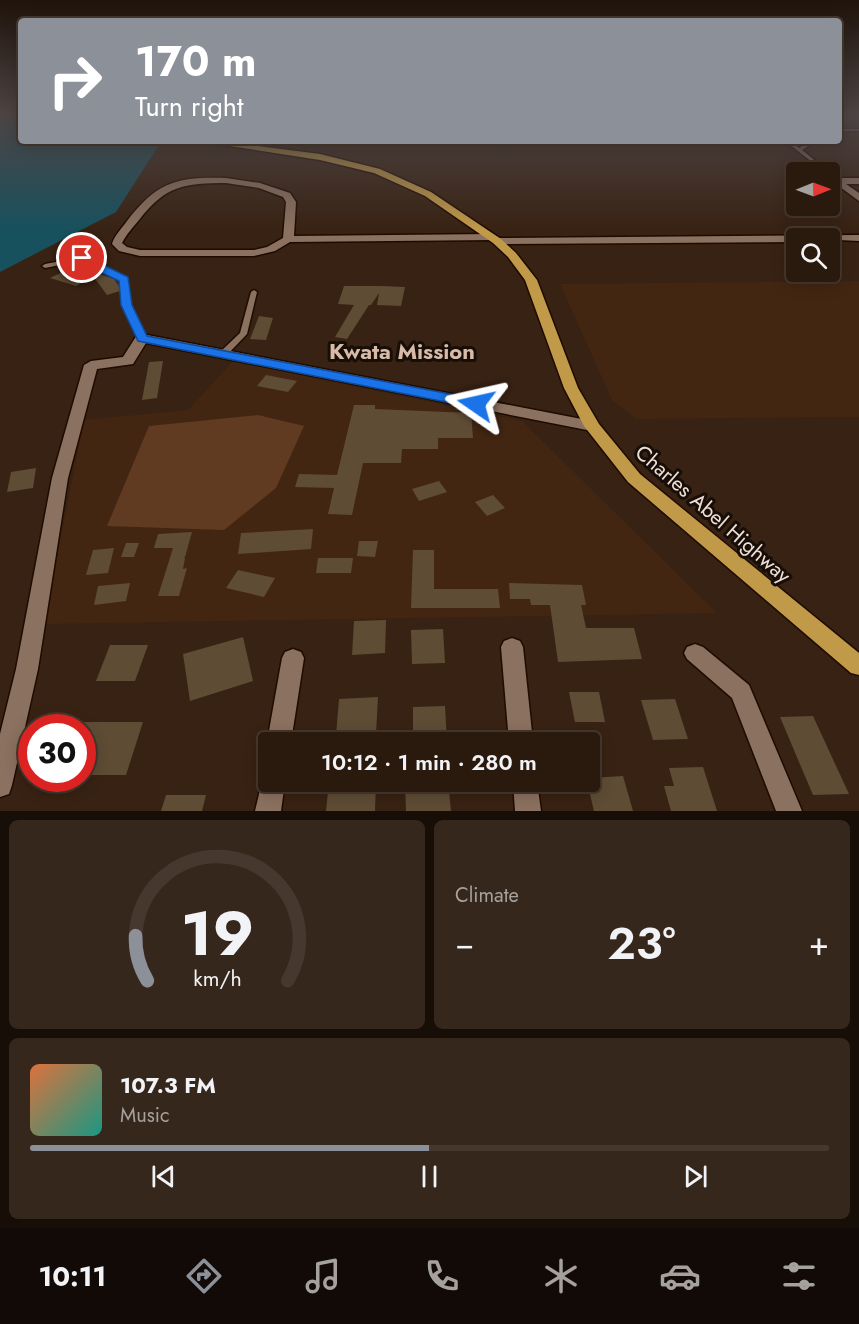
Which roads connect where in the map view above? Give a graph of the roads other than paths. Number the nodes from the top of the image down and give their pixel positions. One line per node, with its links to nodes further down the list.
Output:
1 (297, 154): 8 (main road, Charles Abel Highway)
2 (840, 178): 3 (street)
3 (859, 181)
4 (840, 183): 5 (street)
5 (859, 198)
6 (859, 238): 8 (street)
7 (288, 239): 7 (street); 8 (street)
8 (495, 239): 13 (main road, Charles Abel Highway)
9 (45, 266): 11 (lane)
10 (254, 292): 12 (lane)
11 (142, 338): 12 (street); 20 (street)
12 (223, 354): 13 (street)
13 (591, 426): 17 (main road, Charles Abel Highway)
14 (512, 647): 19 (street)
15 (695, 653): 25 (street)
16 (293, 658): 18 (street)
17 (859, 666)
18 (281, 732)
19 (520, 732)
20 (0, 785)
21 (271, 792): 23 (street)
22 (526, 792): 24 (street)
23 (268, 811)
24 (528, 811)
25 (789, 811)

